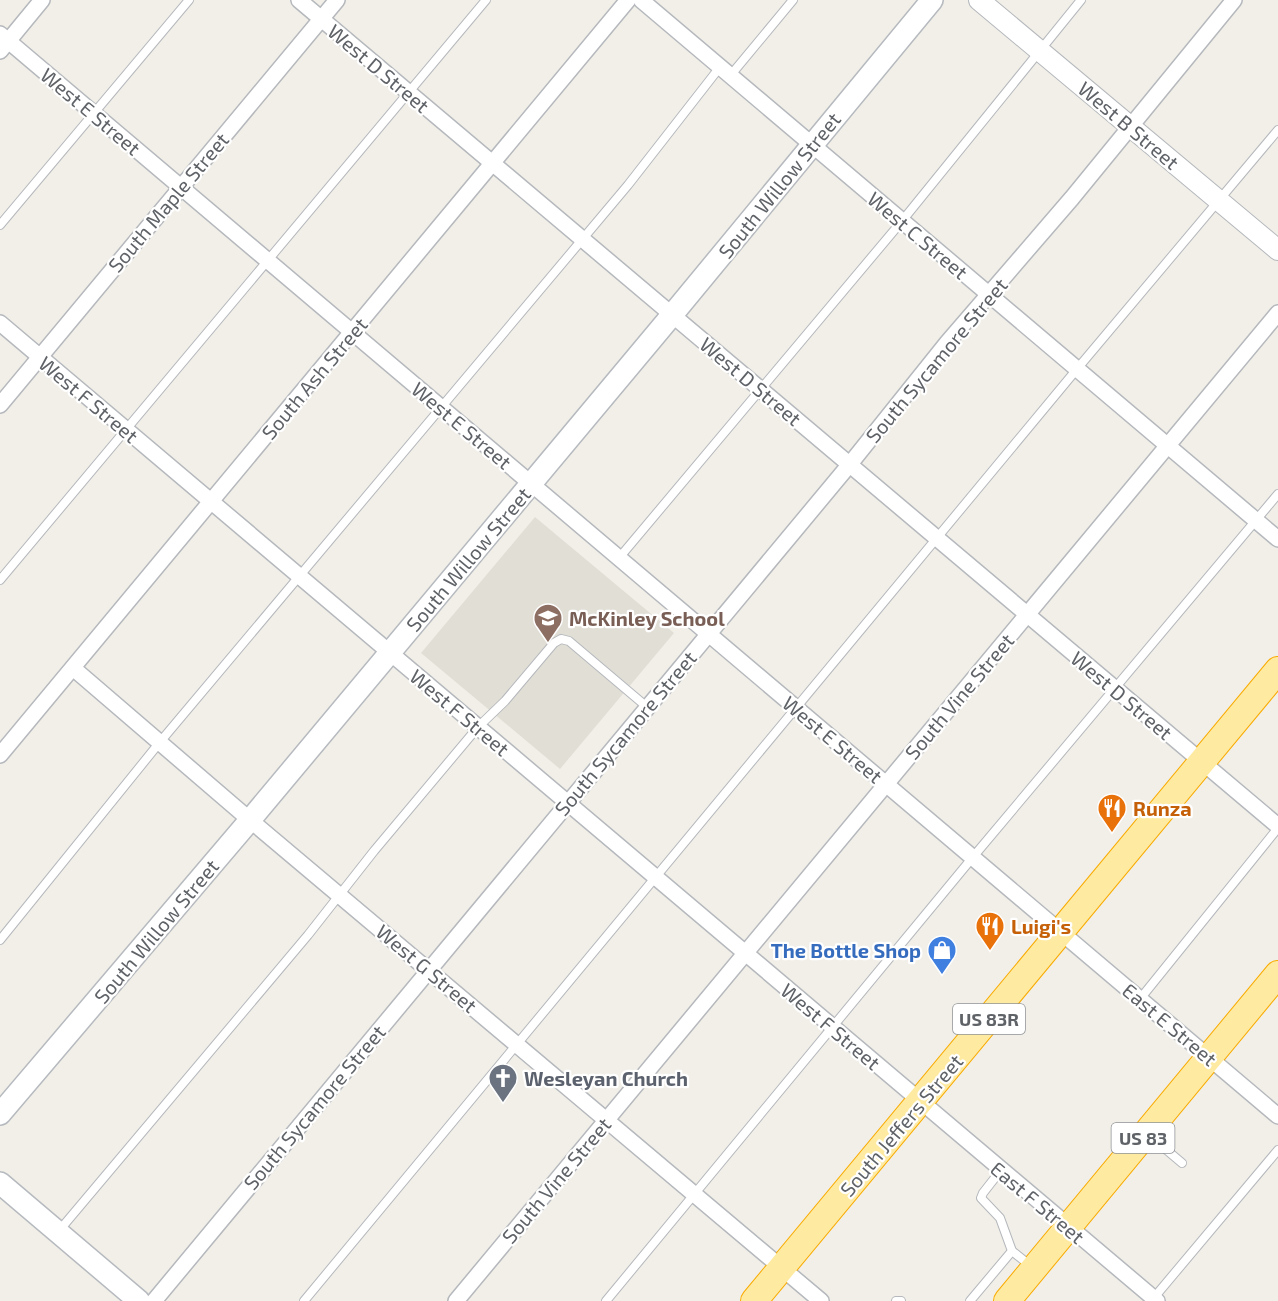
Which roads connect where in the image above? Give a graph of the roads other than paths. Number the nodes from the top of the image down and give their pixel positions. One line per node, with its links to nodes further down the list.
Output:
1 (42, 0): 14 (street)
2 (189, 0): 18 (lane)
3 (299, 0): 13 (street, West D Street)
4 (337, 0): 13 (street, South Maple Street)
5 (486, 0): 17 (lane)
6 (628, 0): 22 (street, South Ash Street)
7 (641, 0): 16 (street, West C Street)
8 (793, 0): 16 (lane)
9 (932, 0): 21 (main road, South Willow Street)
10 (979, 0): 15 (street, West B Street)
11 (1081, 0): 15 (lane)
12 (1234, 0): 19 (street, South Sycamore Street)
13 (321, 19): 17 (street, West D Street); 23 (street, South Maple Street)
14 (3, 42): 18 (street, West E Street)
15 (1040, 50): 19 (street, West B Street); 25 (lane)
16 (725, 72): 21 (street, West C Street); 27 (lane)
17 (408, 92): 22 (street, West D Street); 29 (lane)
18 (94, 113): 23 (street, West E Street); 26 (lane)
19 (1131, 126): 24 (street, West B Street); 30 (street, South Sycamore Street)
20 (1278, 130): 24 (lane)
21 (812, 145): 25 (street, West C Street); 32 (main road, South Willow Street)
22 (492, 163): 27 (street, West D Street); 34 (street, South Ash Street)
23 (181, 187): 29 (street, West E Street); 35 (street, South Maple Street)
24 (1218, 200): 28 (street, West B Street); 36 (lane)
25 (902, 221): 30 (street, West C Street); 37 (lane)
26 (0, 225)
27 (583, 239): 32 (street, West D Street); 39 (lane)
28 (1278, 250)
29 (267, 260): 34 (street, West E Street); 40 (lane)
30 (989, 295): 36 (street, West C Street); 42 (street, South Sycamore Street)
31 (1278, 313): 41 (street, South Vine Street)
32 (672, 315): 37 (street, West D Street); 43 (main road, South Willow Street)
33 (0, 323): 35 (street, West F Street)
34 (352, 332): 39 (street, West E Street); 45 (street, South Ash Street)
35 (40, 357): 38 (street, South Maple Street); 40 (street, West F Street)
36 (1077, 369): 41 (street, West C Street); 47 (lane)
37 (760, 389): 42 (street, West D Street); 49 (lane)
38 (0, 405)
39 (441, 408): 43 (street, West E Street); 50 (lane)
40 (125, 429): 45 (street, West F Street); 51 (lane)
41 (1167, 445): 46 (street, West C Street); 52 (street, South Vine Street)
42 (850, 464): 47 (street, West D Street); 53 (street, South Sycamore Street)
43 (531, 484): 49 (street, West E Street); 54 (main road, South Willow Street)
44 (1278, 494): 46 (lane)
45 (211, 502): 50 (street, West F Street); 55 (street, South Ash Street)
46 (1256, 520): 48 (street, West C Street); 57 (lane)
47 (937, 538): 52 (street, West D Street); 59 (lane)
48 (1278, 539)
49 (619, 558): 53 (street, West E Street)
50 (300, 577): 54 (street, West F Street); 61 (lane)
51 (0, 580)
52 (1027, 614): 57 (street, West D Street); 64 (street, South Vine Street)
53 (709, 633): 58 (street, South Sycamore Street); 59 (street, West E Street)
54 (389, 652): 60 (street, West F Street); 66 (main road, South Willow Street)
55 (73, 668): 61 (street, West G Street); 62 (street, South Ash Street)
56 (1278, 670): 63 (highway, South Jeffers Street / US 83R)
57 (1114, 689): 63 (street, West D Street); 68 (lane)
58 (647, 707): 60 (lane); 65 (street, South Sycamore Street)
59 (797, 708): 64 (street, West E Street); 69 (lane)
60 (478, 727): 65 (street, West F Street); 70 (lane)
61 (160, 742): 66 (street, West G Street); 72 (lane)
62 (0, 755)
63 (1202, 762): 67 (street, West D Street); 71 (highway, South Jeffers Street / US 83R)
64 (886, 783): 68 (street, West E Street); 73 (street, South Vine Street)
65 (567, 802): 69 (street, West F Street); 74 (street, South Sycamore Street)
66 (250, 820): 70 (street, West G Street); 81 (main road, South Willow Street)
67 (1278, 827): 76 (lane)
68 (973, 857): 71 (street, West E Street); 77 (lane)
69 (656, 878): 73 (street, West F Street); 78 (lane)
70 (340, 894): 74 (street, West G Street); 91 (lane)
71 (1061, 932): 76 (street, East E Street); 80 (highway, South Jeffers Street / US 83R)
72 (0, 940)
73 (745, 953): 77 (street, West F Street); 83 (street, South Vine Street)
74 (428, 969): 78 (street, West G Street); 97 (street, South Sycamore Street)
75 (1278, 974): 79 (highway, US 83)
76 (1140, 999): 79 (street, East E Street)
77 (832, 1027): 80 (street, West F Street); 89 (lane)
78 (517, 1044): 83 (street, West G Street); 98 (lane)
79 (1210, 1057): 82 (street, East E Street); 84 (highway, US 83)
80 (921, 1102): 87 (street, East F Street); 93 (highway, South Jeffers Street / US 83R)
81 (0, 1114)
82 (1278, 1116)
83 (606, 1120): 89 (street, West G Street); 99 (street, South Vine Street)
84 (1147, 1133): 86 (lane); 90 (highway, US 83)
85 (1278, 1150): 95 (lane)
86 (1182, 1163)
87 (1001, 1170): 90 (street, East F Street); 92 (lane)
88 (0, 1183): 91 (main road)
89 (694, 1194): 93 (street, West G Street); 100 (lane)
90 (1068, 1227): 94 (highway, US 83); 95 (street, East F Street)
91 (57, 1233): 96 (main road)
92 (1012, 1251): 94 (lane); 105 (lane)
93 (781, 1268): 101 (highway, South Jeffers Street / US 83R); 102 (street, West G Street)
94 (1034, 1269): 106 (highway, US 83)
95 (1154, 1300)
96 (139, 1301)
97 (154, 1301)
98 (304, 1301)
99 (456, 1301)
100 (606, 1301)
101 (754, 1301)
102 (820, 1301)
103 (896, 1301): 104 (lane)
104 (902, 1301)
105 (970, 1301)
106 (1007, 1301)

